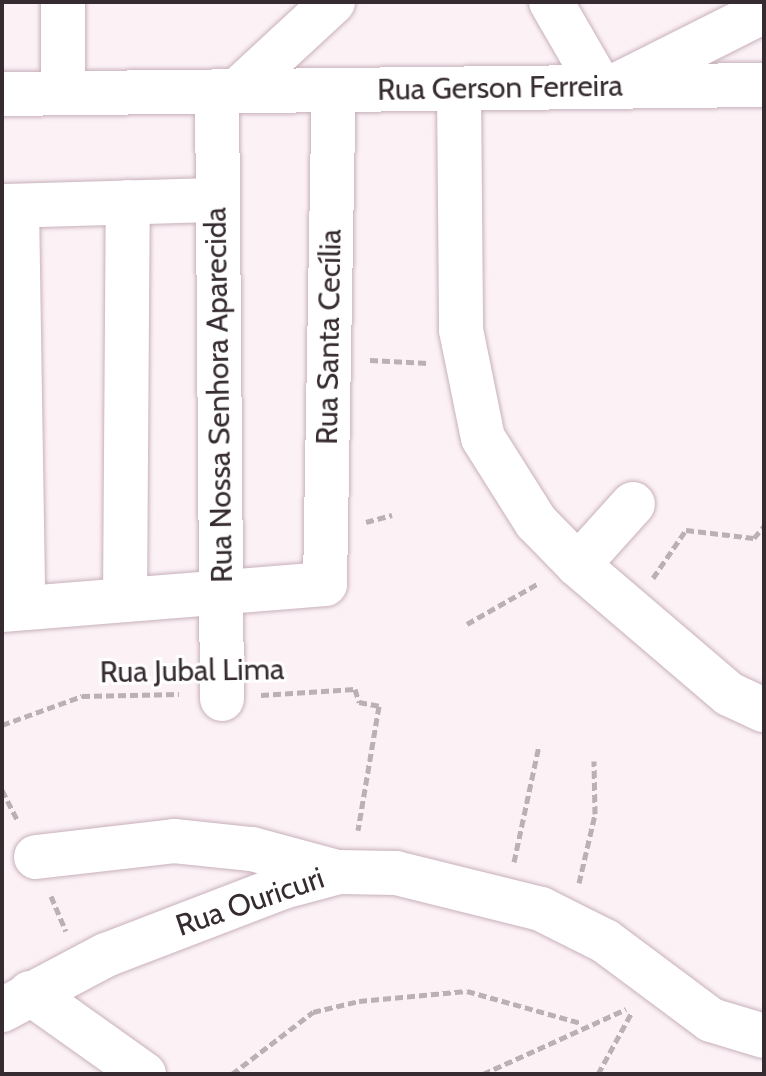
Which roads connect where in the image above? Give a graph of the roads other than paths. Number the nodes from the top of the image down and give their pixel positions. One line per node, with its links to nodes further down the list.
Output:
1 (63, 2): 10 (street)
2 (333, 2): 9 (street)
3 (551, 2): 6 (street)
4 (764, 11): 6 (street)
5 (764, 85): 6 (street, Rua Gerson Ferreira)
6 (606, 87): 7 (street, Rua Gerson Ferreira)
7 (459, 89): 8 (street, Rua Gerson Ferreira); 16 (street)
8 (334, 90): 9 (street, Rua Gerson Ferreira); 17 (street, Rua Santa Cecília)
9 (227, 91): 10 (street, Rua Gerson Ferreira); 12 (street, Rua Nossa Senhora Aparecida)
10 (63, 93): 11 (street, Rua Gerson Ferreira)
11 (2, 94)
12 (218, 200): 13 (street); 17 (street, Rua Nossa Senhora Aparecida)
13 (128, 202): 14 (street); 18 (street)
14 (10, 206): 19 (street)
15 (633, 504): 16 (street)
16 (575, 562): 21 (street)
17 (221, 593): 18 (street); 20 (street, Rua Nossa Senhora Aparecida)
18 (125, 600): 19 (street)
19 (13, 609)
20 (222, 699)
21 (764, 710)
22 (36, 857): 23 (street)
23 (345, 872): 24 (street, Rua Ouricuri); 25 (street, Rua Ouricuri)
24 (16, 1002): 26 (street)
25 (764, 1036)
26 (144, 1074)

